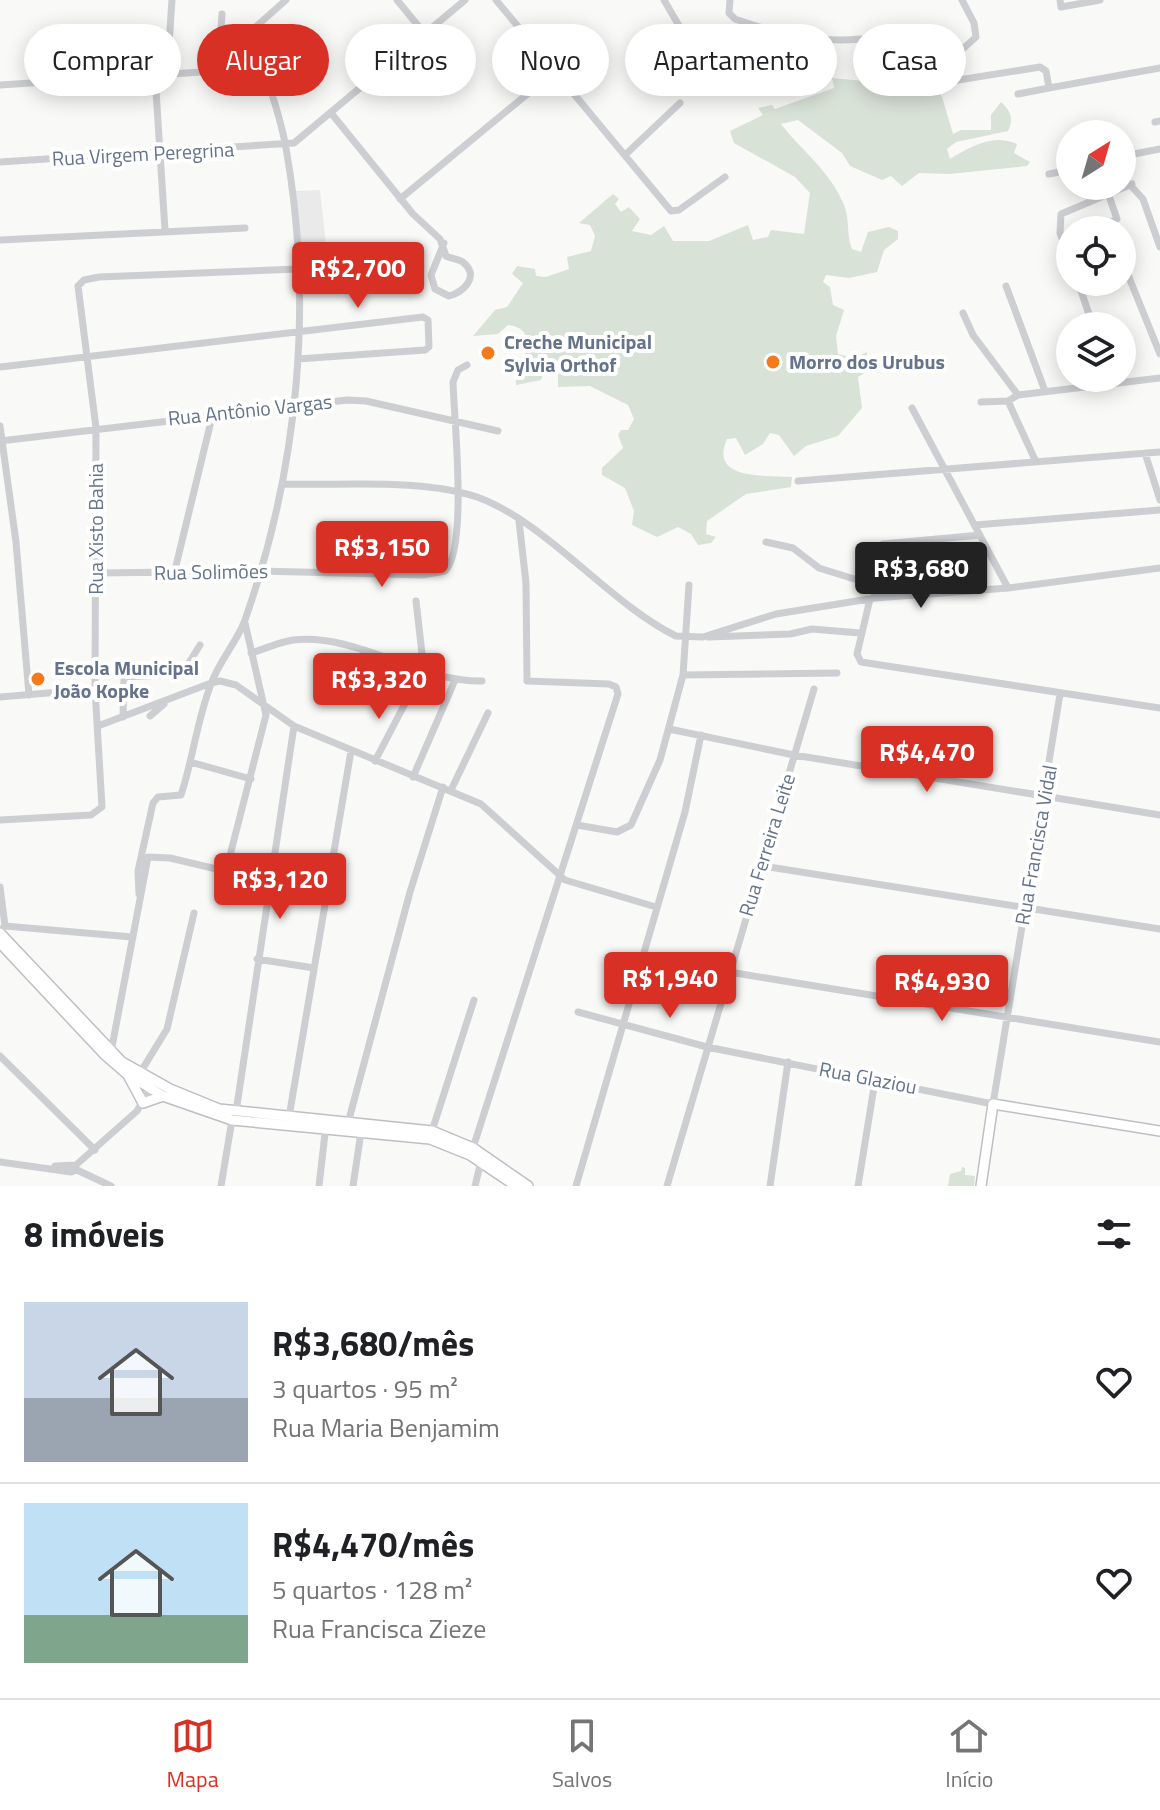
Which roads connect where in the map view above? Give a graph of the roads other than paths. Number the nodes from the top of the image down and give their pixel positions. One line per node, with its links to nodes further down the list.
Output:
1 (172, 0): 12 (street)
2 (286, 0): 14 (street)
3 (397, 0): 15 (street)
4 (465, 0): 16 (street)
5 (496, 0): 17 (street)
6 (664, 0): 18 (street)
7 (730, 0): 19 (street)
8 (962, 0): 20 (street)
9 (1100, 0): 10 (street)
10 (1061, 4)
11 (222, 14): 13 (street)
12 (170, 24)
13 (221, 24)
14 (260, 24)
15 (417, 24)
16 (437, 24)
17 (515, 24)
18 (678, 24)
19 (853, 39)
20 (966, 46)
21 (1160, 68): 25 (street)
22 (966, 78): 25 (street)
23 (24, 83): 24 (street)
24 (0, 85)
25 (1049, 88): 26 (street)
26 (1018, 94)
27 (156, 96): 36 (street)
28 (271, 96): 34 (street)
29 (351, 96): 33 (street)
30 (525, 96): 44 (street)
31 (575, 96): 38 (street)
32 (680, 103): 38 (street)
33 (331, 113): 34 (street); 44 (street)
34 (286, 145): 36 (street, Rua Virgem Peregrina); 52 (street)
35 (1160, 149): 37 (street)
36 (160, 152): 39 (street, Rua Virgem Peregrina); 48 (street)
37 (1136, 154)
38 (625, 155): 42 (street)
39 (0, 162)
40 (1056, 173): 41 (street)
41 (1049, 174)
42 (725, 177)
43 (1136, 189): 51 (street)
44 (400, 199): 50 (street)
45 (1091, 200): 46 (street)
46 (1060, 216)
47 (245, 228): 48 (street)
48 (165, 230): 49 (street)
49 (0, 240)
50 (444, 243): 50 (street)
51 (1160, 247)
52 (298, 269): 56 (street); 58 (street, Rua Xisto Bahia)
53 (1006, 286): 65 (street)
54 (1136, 295): 57 (street)
55 (963, 313): 66 (street)
56 (297, 333): 58 (street); 59 (street); 59 (street)
57 (1160, 354)
58 (85, 355): 61 (street); 74 (street, Rua Xisto Bahia)
59 (298, 359): 69 (street)
60 (467, 365): 72 (street, Rua Solimões)
61 (0, 367)
62 (1160, 378): 63 (street)
63 (1136, 379)
64 (1056, 389): 65 (street)
65 (1045, 391): 66 (street)
66 (1018, 395): 67 (street)
67 (1008, 401): 68 (street); 79 (street)
68 (981, 402)
69 (296, 404): 71 (street, Rua Antônio Vargas); 72 (street, Rua Antônio Vargas); 82 (street)
70 (912, 408): 80 (street)
71 (213, 413): 74 (street, Rua Antônio Vargas); 94 (street)
72 (454, 423): 75 (street, Rua Antônio Vargas); 83 (street, Rua Solimões)
73 (0, 426): 76 (street)
74 (96, 428): 76 (street, Rua Antônio Vargas); 93 (street, Rua Xisto Bahia)
75 (498, 431)
76 (1, 440): 115 (street)
77 (1160, 452): 78 (street)
78 (1145, 453): 79 (street); 84 (street)
79 (1036, 462): 80 (street)
80 (945, 470): 81 (street); 87 (street)
81 (798, 481)
82 (283, 484): 83 (street); 92 (street)
83 (459, 492): 86 (street); 92 (street, Rua Solimões)
84 (1160, 500)
85 (1160, 510): 87 (street)
86 (519, 521): 101 (street); 137 (street)
87 (975, 525): 88 (street)
88 (980, 535): 90 (street); 96 (street)
89 (766, 542): 97 (street)
90 (883, 544)
91 (1160, 568): 96 (street)
92 (258, 571): 94 (street, Rua Solimões); 99 (street)
93 (97, 573): 94 (street, Rua Solimões); 111 (street, Rua Xisto Bahia)
94 (174, 574)
95 (689, 585): 101 (street)
96 (1008, 588): 97 (street)
97 (872, 598): 100 (street); 102 (street)
98 (416, 601): 105 (street)
99 (245, 621): 104 (street); 110 (street)
100 (860, 633): 102 (street); 114 (street)
101 (684, 637): 102 (street); 107 (street)
102 (703, 637)
103 (200, 645): 122 (street)
104 (251, 653): 105 (street); 118 (street)
105 (424, 671): 108 (street)
106 (837, 673): 107 (street)
107 (683, 675): 125 (street)
108 (455, 680): 109 (street); 131 (street)
109 (482, 681)
110 (211, 683): 117 (street); 118 (street); 130 (street)
111 (95, 689): 115 (street); 123 (street, Rua Xisto Bahia)
112 (814, 689): 128 (street, Rua Ferreira Leite)
113 (410, 694): 129 (street)
114 (1060, 694): 119 (street); 134 (street, Rua Francisca Vidal)
115 (29, 695): 116 (street)
116 (0, 697)
117 (172, 698): 121 (street); 122 (street)
118 (266, 707): 124 (street); 132 (street)
119 (1160, 708)
120 (488, 713): 133 (street)
121 (150, 716)
122 (123, 717): 123 (street)
123 (98, 726): 136 (street, Rua Xisto Bahia)
124 (294, 726): 127 (street); 141 (street)
125 (669, 729): 126 (street); 137 (street)
126 (701, 735): 128 (street); 144 (street)
127 (351, 751): 129 (street); 152 (street)
128 (794, 755): 134 (street); 138 (street, Rua Ferreira Leite)
129 (375, 761): 131 (street)
130 (190, 762): 132 (street); 143 (street)
131 (413, 777): 133 (street)
132 (251, 779): 139 (street)
133 (447, 788): 140 (street); 172 (street)
134 (1045, 796): 135 (street); 145 (street, Rua Francisca Vidal)
135 (1160, 815)
136 (0, 820)
137 (577, 825): 140 (street)
138 (763, 866): 145 (street); 153 (street, Rua Ferreira Leite)
139 (226, 871): 141 (street); 143 (street)
140 (560, 877): 144 (street); 177 (street)
141 (271, 882): 151 (street)
142 (0, 887): 148 (street)
143 (139, 894): 149 (street)
144 (656, 907): 157 (street)
145 (1025, 908): 147 (street); 156 (street, Rua Francisca Vidal)
146 (194, 913): 163 (street)
147 (1160, 929)
148 (2, 930): 149 (street); 160 (main road)
149 (132, 937): 160 (street)
150 (0, 943): 164 (main road)
151 (257, 959): 152 (street); 170 (street)
152 (314, 968): 171 (street)
153 (729, 972): 156 (street); 159 (street, Rua Ferreira Leite)
154 (474, 1000): 174 (street)
155 (578, 1012): 157 (street, Rua Glaziou)
156 (1006, 1018): 158 (street); 169 (street, Rua Francisca Vidal)
157 (624, 1024): 159 (street, Rua Glaziou); 190 (street)
158 (1160, 1042)
159 (707, 1047): 162 (street, Rua Glaziou); 191 (street, Rua Ferreira Leite)
160 (111, 1052): 163 (main road)
161 (0, 1056): 178 (street)
162 (788, 1062): 165 (street, Rua Glaziou); 192 (street)
163 (140, 1073): 167 (main road)
164 (127, 1074): 166 (main road); 168 (main road)
165 (875, 1081): 169 (street, Rua Glaziou); 193 (street)
166 (150, 1088): 167 (main road); 168 (street)
167 (166, 1092): 168 (main road); 170 (main road)
168 (143, 1103): 178 (street)
169 (993, 1104): 175 (main road, Rua Glaziou); 194 (main road, Rua Francisca Vidal)
170 (234, 1116): 171 (main road); 173 (main road); 184 (street)
171 (289, 1117): 173 (main road)
172 (348, 1123): 173 (main road); 174 (main road)
173 (326, 1124): 176 (main road); 185 (street)
174 (432, 1131): 177 (main road)
175 (1160, 1131)
176 (361, 1132): 179 (main road); 186 (street)
177 (473, 1148): 189 (main road)
178 (95, 1150): 181 (street)
179 (481, 1161): 187 (street); 188 (main road)
180 (0, 1162): 181 (street)
181 (72, 1168): 182 (street)
182 (98, 1184): 183 (street)
183 (111, 1186)
184 (221, 1186)
185 (319, 1186)
186 (353, 1186)
187 (475, 1186)
188 (516, 1186)
189 (528, 1186)
190 (576, 1186)
191 (667, 1186)
192 (770, 1186)
193 (858, 1186)
194 (981, 1186)

